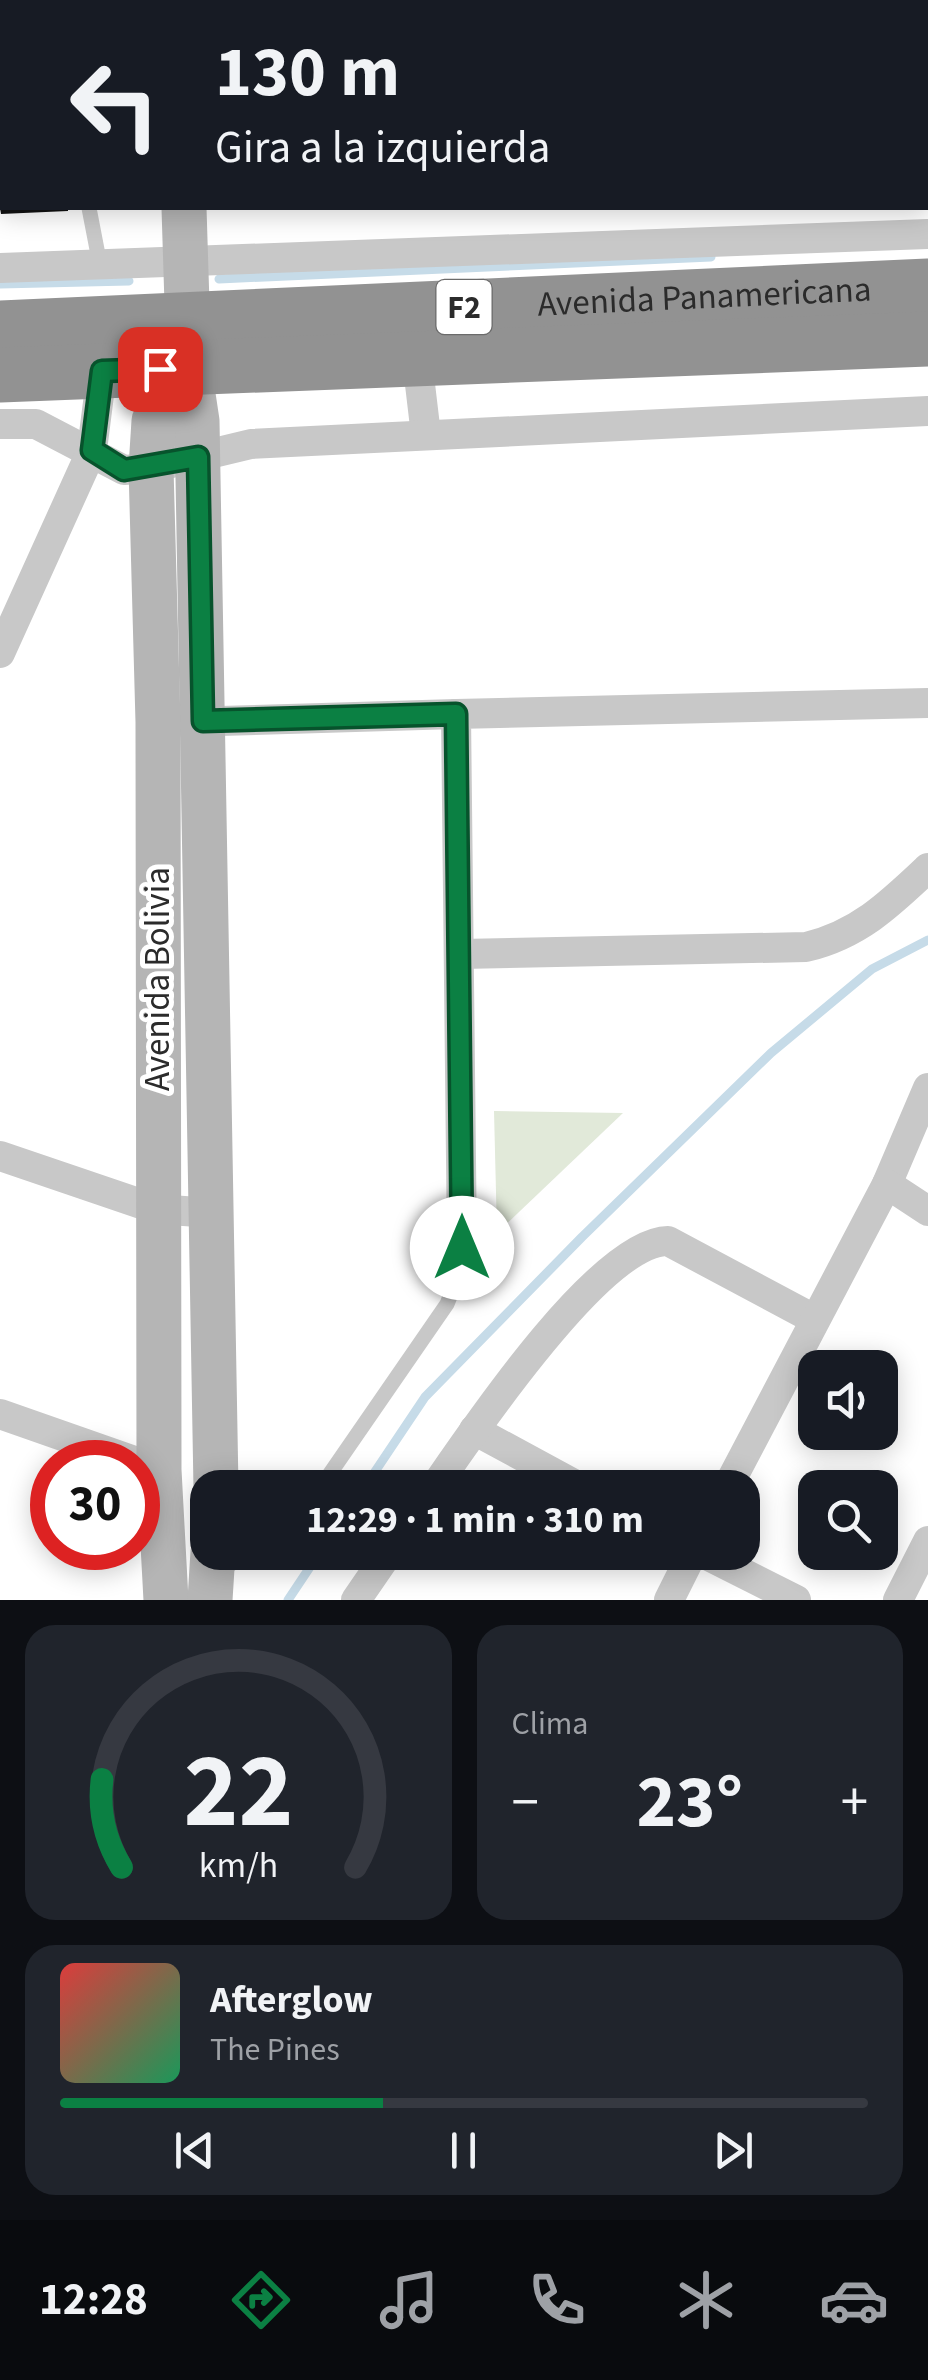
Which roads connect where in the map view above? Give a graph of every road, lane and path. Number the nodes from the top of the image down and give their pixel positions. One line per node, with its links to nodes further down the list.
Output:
1 (89, 210): 5 (lane)
2 (184, 210): 4 (street, Avenida Bolivia)
3 (928, 234): 4 (street)
4 (185, 259): 5 (street); 10 (street, Avenida Bolivia)
5 (100, 265): 6 (street)
6 (0, 268)
7 (928, 286): 10 (highway, Avenida Panamericana / F2)
8 (0, 328): 10 (highway, Avenida Panamericana / F2)
9 (928, 339): 11 (highway, Avenida Panamericana / F2)
10 (190, 345): 11 (highway, Avenida Panamericana / F2); 12 (highway, Avenida Panamericana / F2); 18 (street, Avenida Bolivia); 19 (street, Avenida Bolivia)
11 (417, 359): 16 (street)
12 (102, 371): 13 (highway, Avenida Panamericana / F2); 17 (street)
13 (0, 375)
14 (928, 411): 16 (street)
15 (0, 424): 17 (street)
16 (426, 435): 18 (street)
17 (92, 450): 19 (street); 20 (street)
18 (198, 457): 19 (street); 23 (street, Avenida Bolivia)
19 (152, 468): 24 (street, Avenida Bolivia)
20 (0, 653)
21 (928, 703): 22 (street)
22 (456, 714): 23 (street); 26 (street)
23 (203, 721): 24 (street); 32 (street, Avenida Bolivia)
24 (158, 722): 30 (street, Avenida Bolivia)
25 (928, 868): 26 (street)
26 (460, 954): 33 (street)
27 (928, 1088): 29 (street)
28 (0, 1156): 30 (street)
29 (887, 1184): 31 (street); 34 (street)
30 (156, 1209): 32 (street); 38 (street, Avenida Bolivia)
31 (928, 1211)
32 (212, 1213): 40 (street, Avenida Bolivia)
33 (462, 1248): 41 (lane)
34 (814, 1319): 36 (street); 44 (street)
35 (0, 1414): 37 (street)
36 (474, 1430): 42 (street); 43 (street)
37 (73, 1440)
38 (145, 1440)
39 (160, 1467): 45 (street)
40 (217, 1470)
41 (332, 1470)
42 (446, 1470)
43 (548, 1470)
44 (736, 1470)
45 (190, 1472)
46 (928, 1541): 55 (street)
47 (160, 1563): 51 (street, Avenida Bolivia)
48 (377, 1570): 52 (street)
49 (687, 1570): 53 (street)
50 (734, 1570): 54 (street)
51 (166, 1600)
52 (356, 1600)
53 (670, 1600)
54 (796, 1600)
55 (898, 1600)

